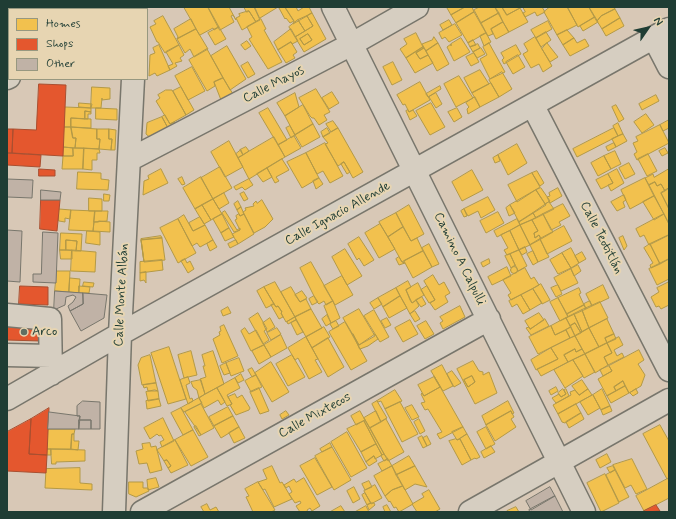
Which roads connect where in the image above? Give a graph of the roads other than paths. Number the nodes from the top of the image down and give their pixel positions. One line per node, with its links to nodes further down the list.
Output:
1 (333, 7): 4 (street, Camino A Calpulli)
2 (417, 7): 4 (street, Calle Mayos)
3 (662, 34): 5 (street); 7 (street, Calle Ignacio Allende)
4 (352, 44): 8 (street, Calle Mayos); 9 (street, Camino A Calpulli)
5 (669, 67)
6 (132, 80): 8 (street, Calle Monte Albán)
7 (533, 106): 9 (street, Calle Ignacio Allende); 15 (street, Calle Teotitlán)
8 (129, 160): 12 (street, Calle Monte Albán)
9 (415, 171): 11 (street, Camino A Calpulli); 12 (street, Calle Ignacio Allende)
10 (7, 315): 14 (street)
11 (489, 319): 18 (street, Camino A Calpulli); 20 (street, Calle Mixtecos)
12 (120, 334): 14 (street, Calle Ignacio Allende); 19 (street, Calle Monte Albán)
13 (7, 355): 14 (street)
14 (51, 365): 16 (street, Calle Ignacio Allende)
15 (669, 370)
16 (7, 399)
17 (669, 400): 18 (street)
18 (560, 462): 21 (street); 22 (street, Camino A Calpulli)
19 (114, 512)
20 (142, 512)
21 (470, 512)
22 (584, 512)

